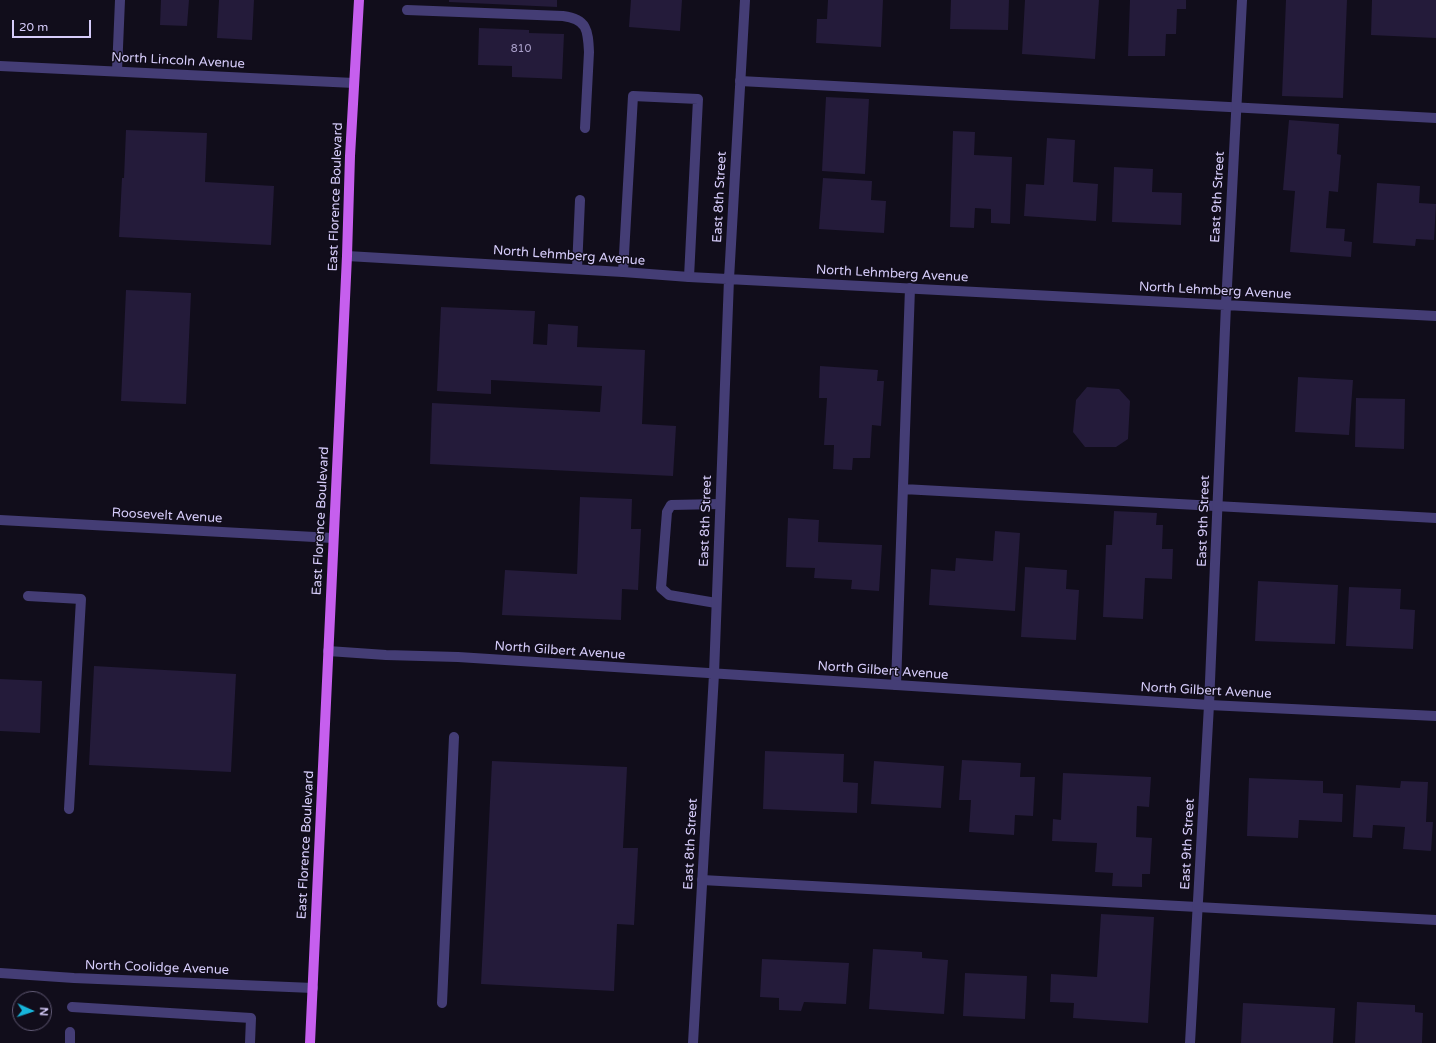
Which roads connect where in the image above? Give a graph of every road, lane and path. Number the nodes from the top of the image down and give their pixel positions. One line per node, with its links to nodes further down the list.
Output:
1 (120, 0): 7 (street)
2 (359, 0): 9 (main road, East Florence Boulevard)
3 (745, 0): 8 (street, East 8th Street)
4 (1242, 0): 10 (street, East 9th Street)
5 (407, 10): 12 (street)
6 (0, 66): 7 (street, North Lincoln Avenue)
7 (117, 71): 9 (street, North Lincoln Avenue)
8 (740, 80): 10 (street); 18 (street, East 8th Street)
9 (354, 83): 14 (main road, East Florence Boulevard)
10 (1236, 107): 11 (street); 20 (street, East 9th Street)
11 (1436, 118)
12 (585, 128)
13 (580, 200): 15 (street)
14 (347, 256): 15 (street, North Lehmberg Avenue); 27 (main road, East Florence Boulevard)
15 (577, 269): 16 (street, North Lehmberg Avenue)
16 (623, 272): 17 (street, North Lehmberg Avenue); 17 (street)
17 (689, 277): 18 (street, North Lehmberg Avenue)
18 (728, 279): 19 (street, North Lehmberg Avenue); 23 (street, East 8th Street)
19 (910, 288): 20 (street, North Lehmberg Avenue); 22 (street)
20 (1226, 305): 21 (street, North Lehmberg Avenue); 24 (street, East 9th Street)
21 (1436, 316)
22 (903, 490): 24 (street); 32 (street)
23 (720, 504): 29 (street, East 8th Street); 29 (street)
24 (1218, 506): 25 (street); 33 (street, East 9th Street)
25 (1436, 518)
26 (0, 520): 27 (street, Roosevelt Avenue)
27 (333, 538): 30 (main road, East Florence Boulevard)
28 (28, 596): 36 (street)
29 (716, 603): 31 (street, East 8th Street)
30 (328, 651): 31 (street, North Gilbert Avenue); 41 (main road, East Florence Boulevard)
31 (714, 674): 32 (street, North Gilbert Avenue); 37 (street, East 8th Street)
32 (896, 685): 33 (street, North Gilbert Avenue)
33 (1209, 705): 34 (street, North Gilbert Avenue); 38 (street, East 9th Street)
34 (1436, 716)
35 (454, 737): 42 (street)
36 (69, 809)
37 (702, 880): 38 (street); 48 (street, East 8th Street)
38 (1198, 907): 39 (street); 49 (street, East 9th Street)
39 (1436, 920)
40 (0, 973): 41 (street, North Coolidge Avenue)
41 (313, 988): 47 (main road, East Florence Boulevard)
42 (442, 1003)
43 (72, 1007): 46 (street)
44 (70, 1032): 45 (street)
45 (70, 1043)
46 (250, 1043)
47 (310, 1043)
48 (693, 1043)
49 (1190, 1043)

